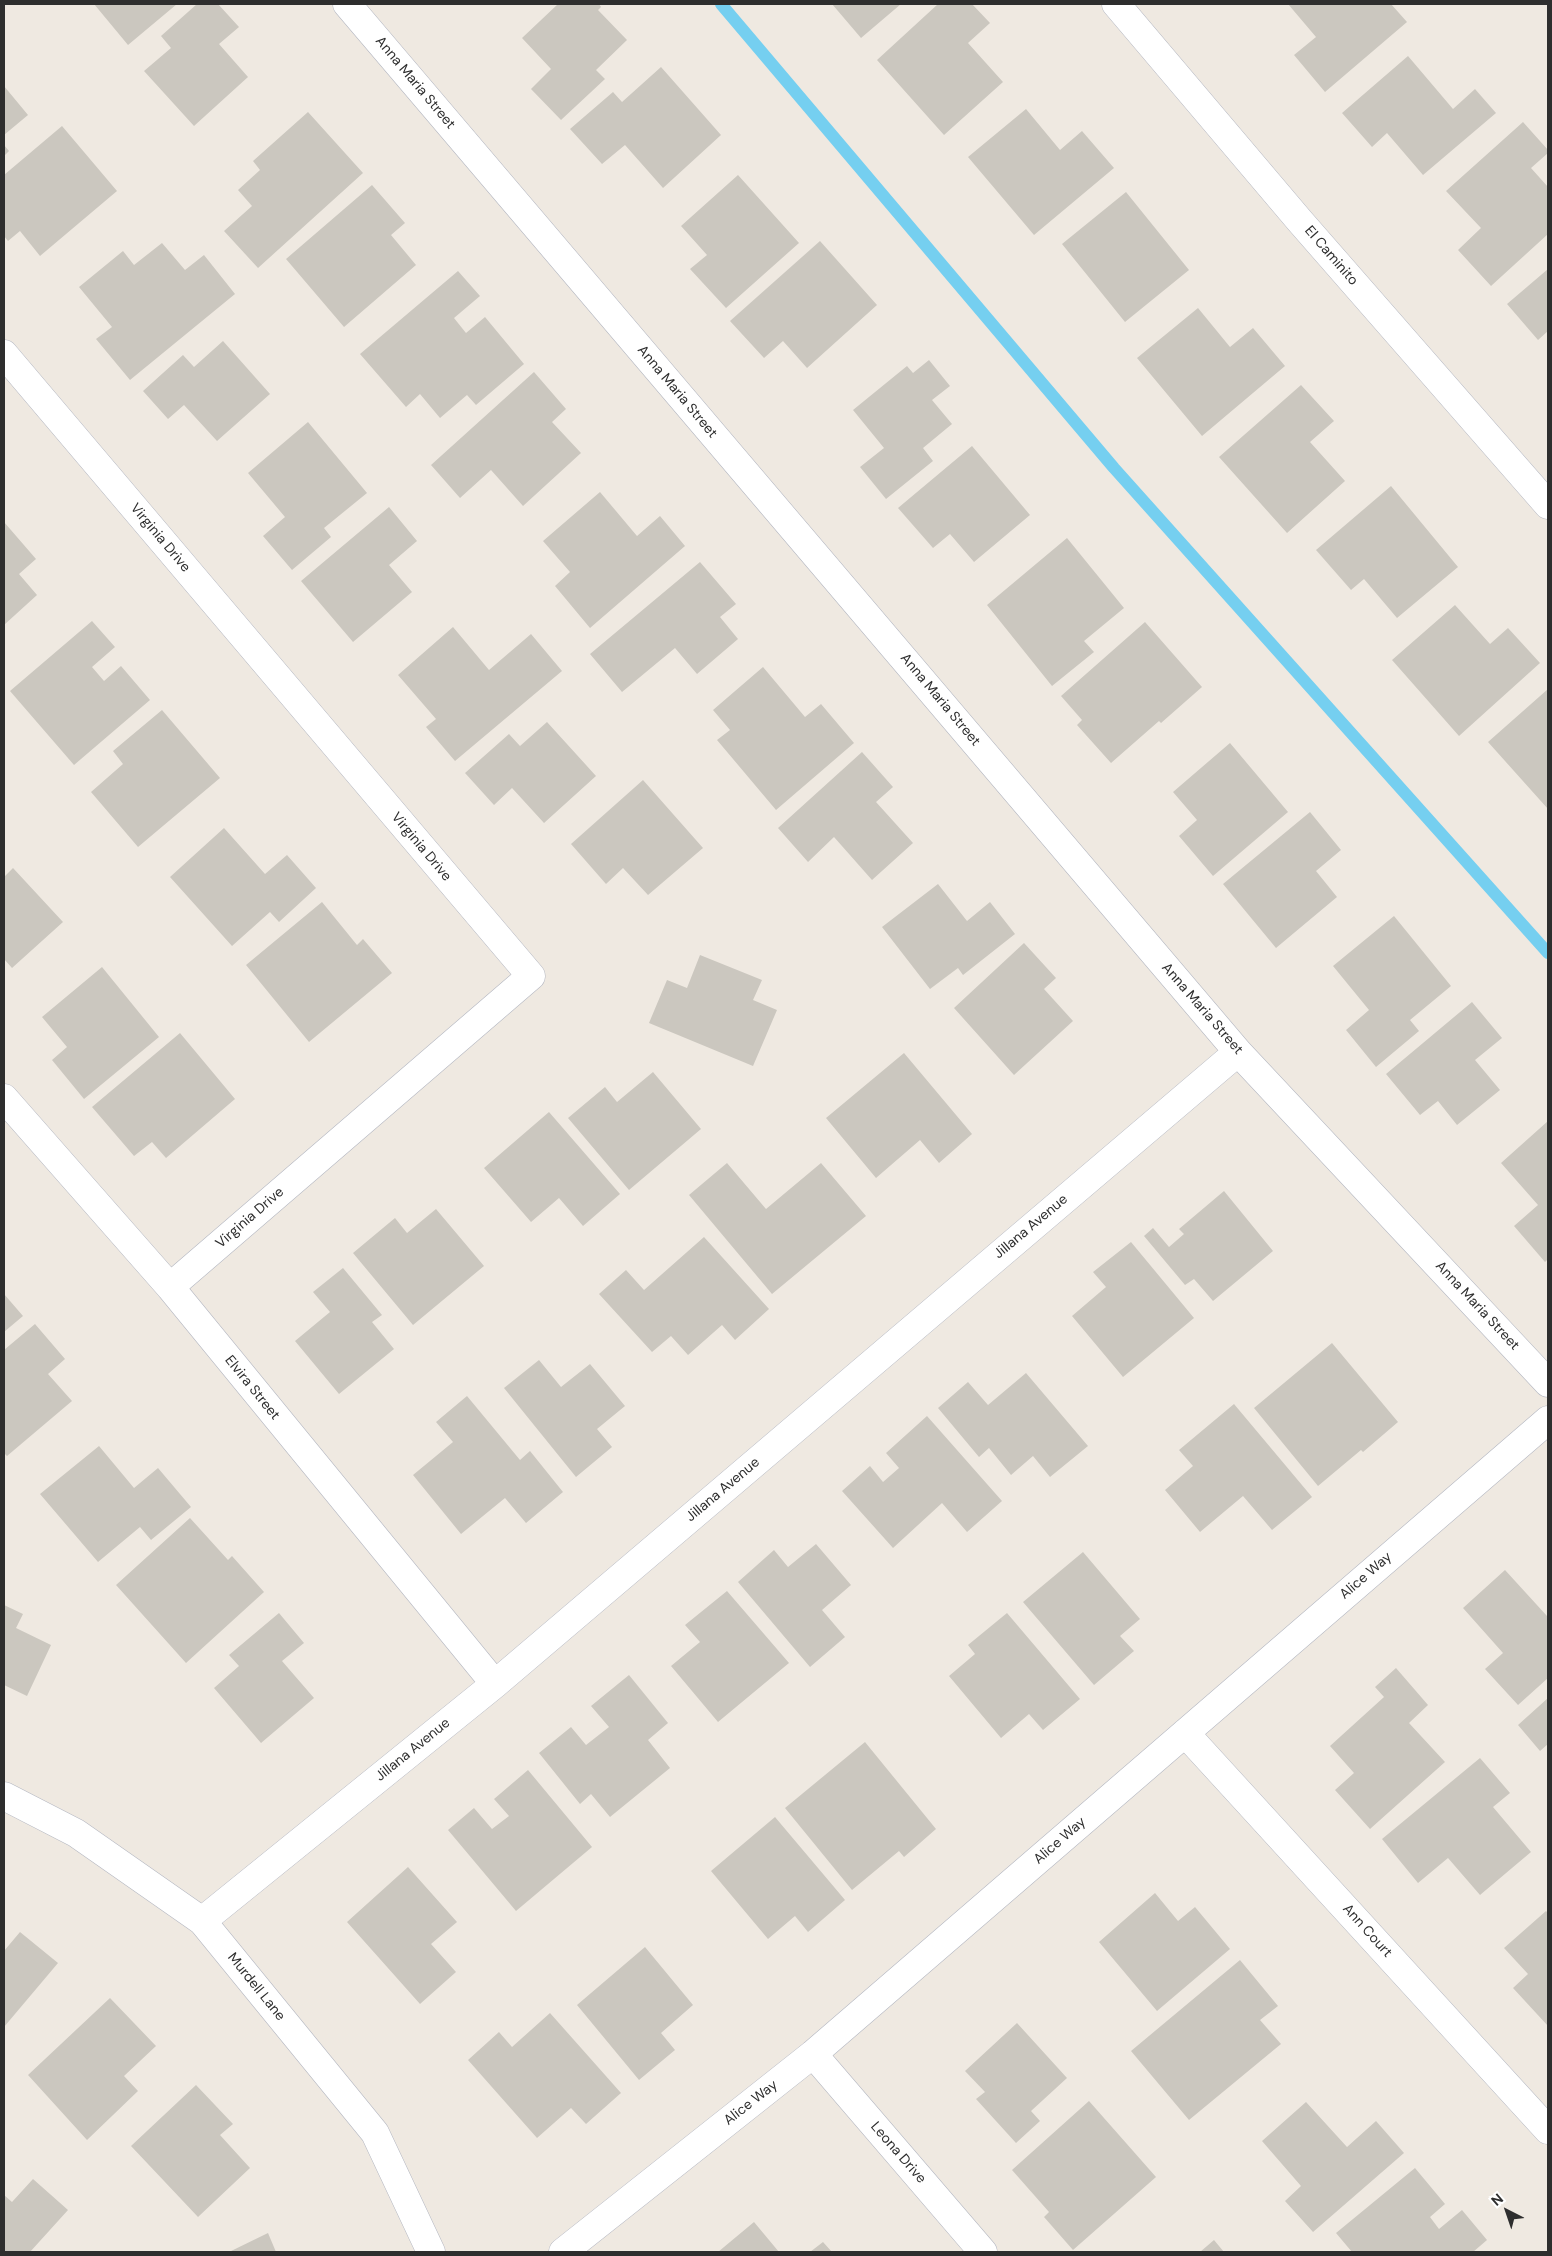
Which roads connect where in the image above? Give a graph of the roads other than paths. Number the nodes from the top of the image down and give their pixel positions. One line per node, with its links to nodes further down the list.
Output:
1 (347, 4): 5 (street, Anna Maria Street)
2 (1116, 4): 4 (street, El Caminito)
3 (4, 354): 7 (street, Virginia Drive)
4 (1548, 505)
5 (1238, 1052): 8 (street, Anna Maria Street); 10 (street, Jillana Avenue)
6 (4, 1098): 7 (street, Elvira Street)
7 (170, 1287): 10 (street, Elvira Street)
8 (1548, 1383)
9 (1548, 1420): 11 (street, Alice Way)
10 (495, 1684): 13 (street, Jillana Avenue)
11 (1185, 1732): 14 (street, Alice Way); 15 (street, Ann Court)
12 (4, 1796): 13 (street, Murdell Lane)
13 (202, 1921): 16 (street, Murdell Lane)
14 (813, 2054): 17 (street, Alice Way); 18 (street, Leona Drive)
15 (1548, 2130)
16 (431, 2252)
17 (563, 2252)
18 (983, 2252)

